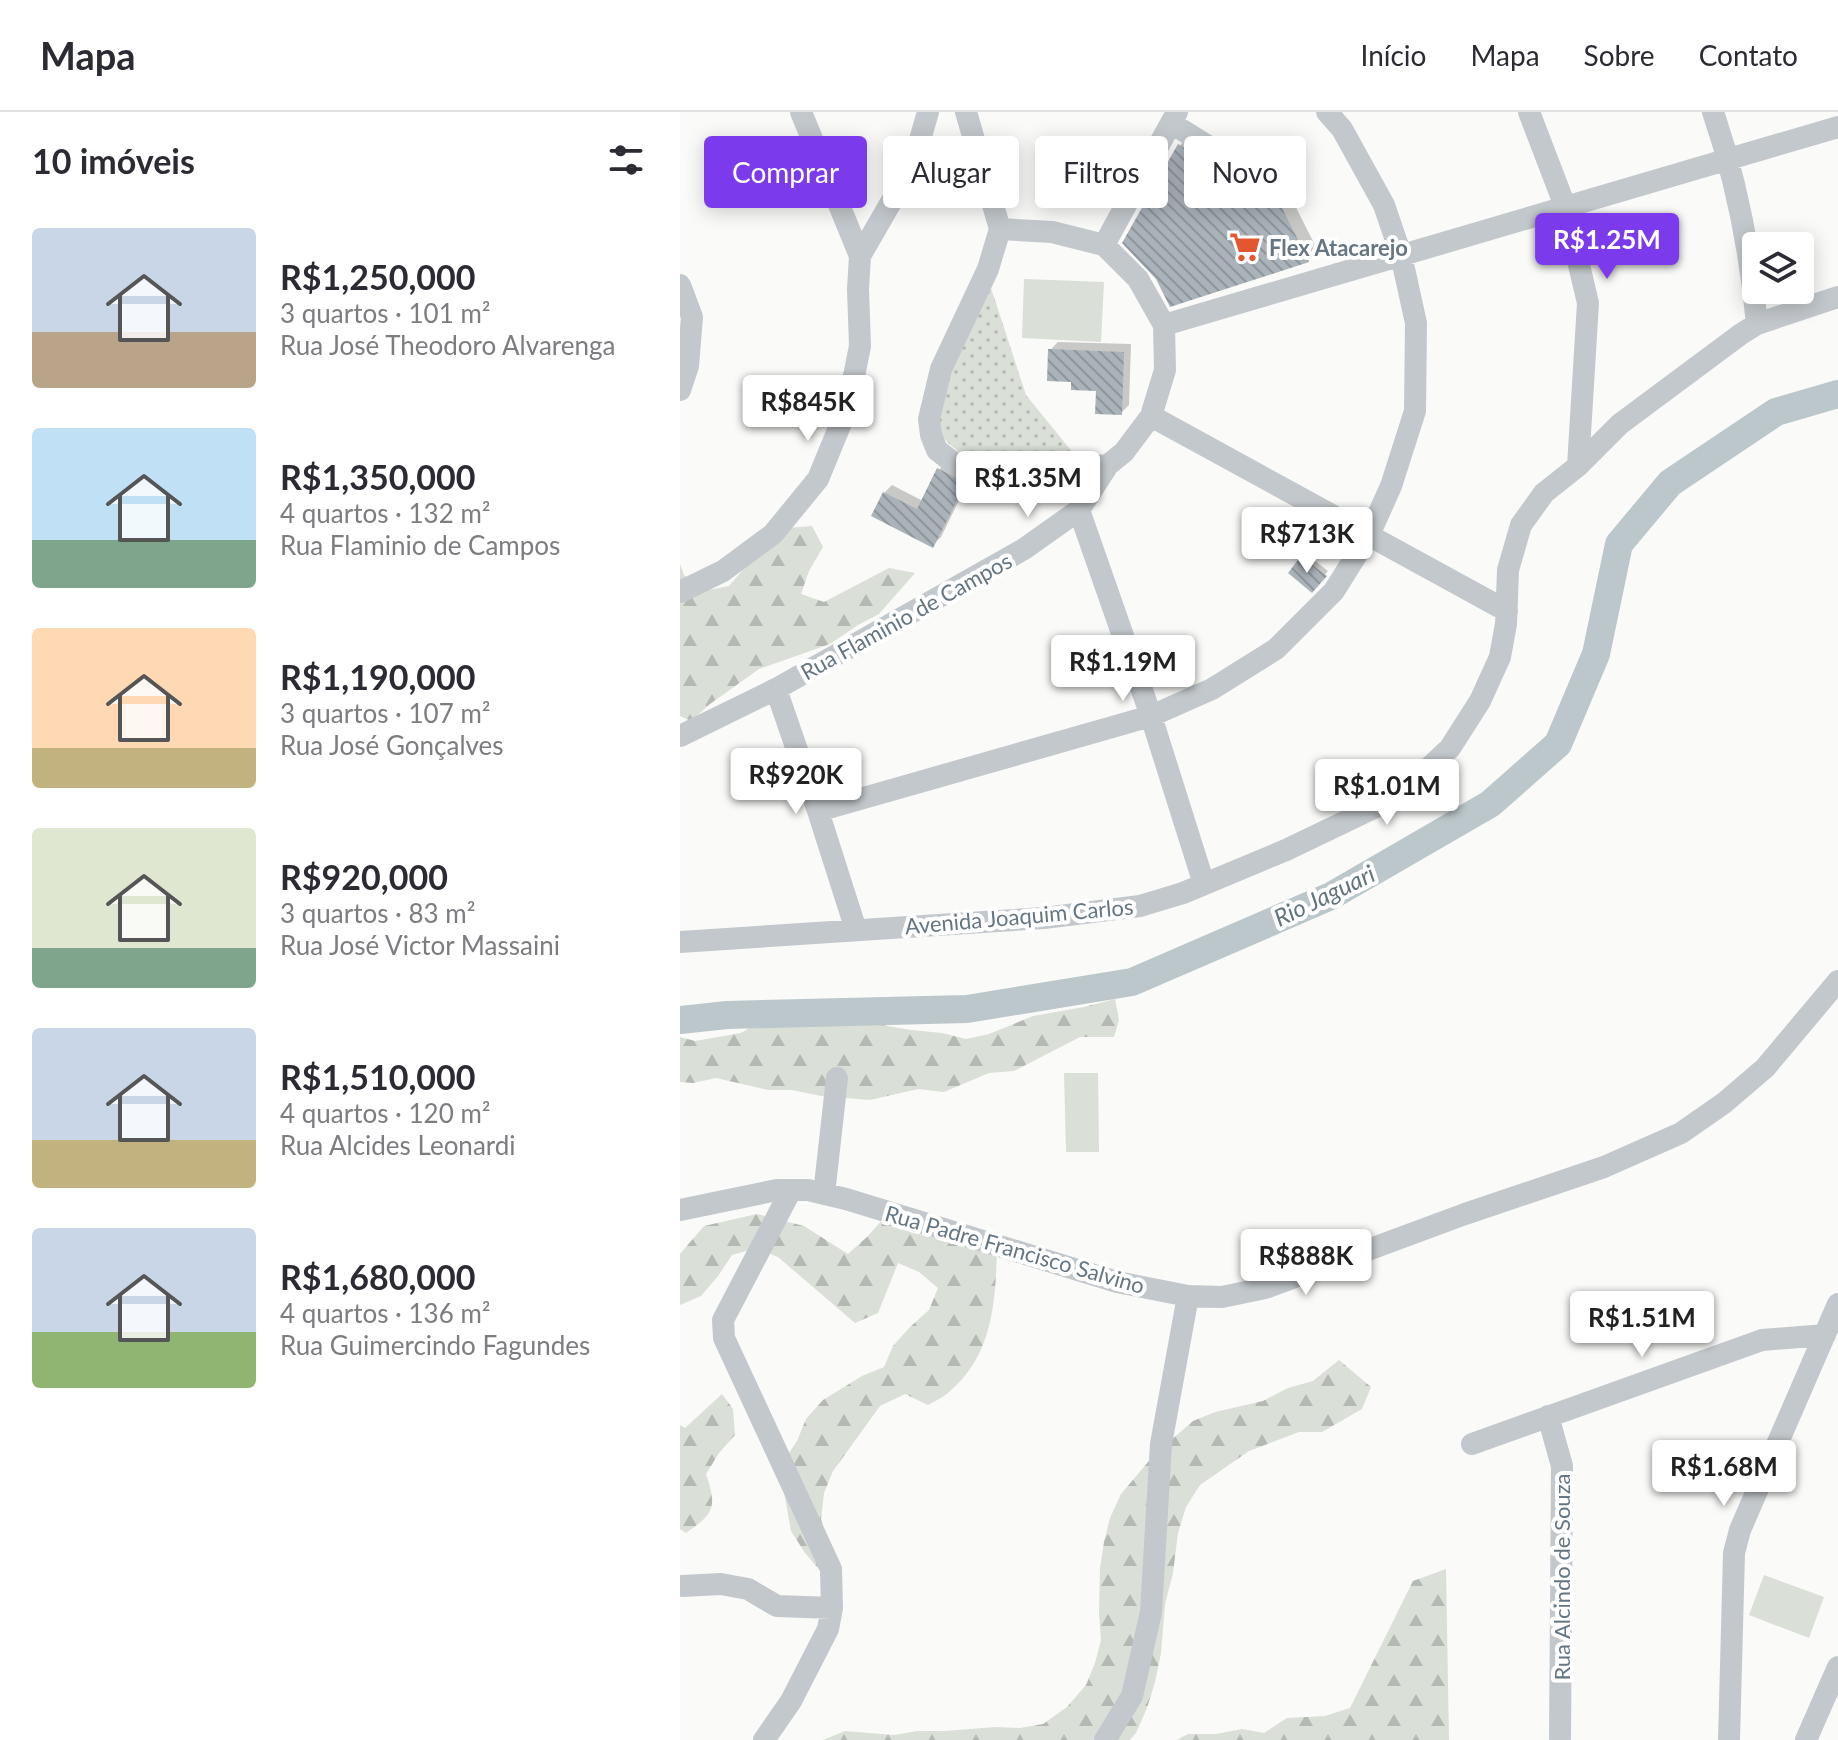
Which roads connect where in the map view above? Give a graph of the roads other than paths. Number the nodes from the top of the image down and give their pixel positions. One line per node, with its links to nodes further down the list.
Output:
1 (801, 112): 15 (street)
2 (928, 112): 15 (street)
3 (966, 112): 12 (street)
4 (1327, 112): 14 (street)
5 (1529, 112): 11 (street)
6 (1713, 112): 10 (street)
7 (1174, 118): 9 (street); 13 (street)
8 (1838, 127): 10 (street)
9 (1197, 136)
10 (1729, 158): 11 (street); 18 (street)
11 (1565, 206): 14 (street); 23 (street)
12 (1000, 229): 13 (street); 22 (street)
13 (1104, 245): 19 (street, Rua Flaminio de Campos)
14 (1401, 255): 19 (street); 25 (street)
15 (860, 256): 26 (street)
16 (680, 285): 20 (street)
17 (1838, 297): 18 (street, Avenida Joaquim Carlos)
18 (1757, 324): 23 (street, Avenida Joaquim Carlos)
19 (1164, 325): 21 (street, Rua Flaminio de Campos)
20 (680, 390)
21 (1151, 416): 22 (street, Rua Flaminio de Campos); 25 (street)
22 (1108, 465): 24 (street, Rua Flaminio de Campos)
23 (1578, 466): 27 (street, Avenida Joaquim Carlos)
24 (1079, 510): 28 (street, Rua Flaminio de Campos); 29 (street)
25 (1369, 535): 27 (street); 29 (street)
26 (680, 592)
27 (1507, 611): 32 (street, Avenida Joaquim Carlos)
28 (776, 689): 30 (street, Rua Flaminio de Campos); 31 (street)
29 (1151, 716): 31 (street); 32 (street)
30 (680, 736)
31 (818, 811): 33 (street)
32 (1204, 884): 33 (street, Avenida Joaquim Carlos)
33 (856, 930): 34 (street, Avenida Joaquim Carlos)
34 (680, 941)
35 (1838, 981): 40 (street, Rua Padre Francisco Salvino)
36 (837, 1078): 38 (street)
37 (791, 1190): 38 (street, Rua Padre Francisco Salvino); 39 (street, Rua Padre Francisco Salvino); 46 (street)
38 (824, 1194): 40 (street, Rua Padre Francisco Salvino)
39 (680, 1210)
40 (1188, 1296): 49 (street)
41 (1838, 1304): 42 (street)
42 (1825, 1335): 43 (street); 51 (street)
43 (1548, 1416): 44 (street); 50 (street, Rua Alcindo de Souza)
44 (1472, 1444)
45 (682, 1586): 46 (street)
46 (832, 1608): 48 (street)
47 (1838, 1667): 52 (street)
48 (764, 1740)
49 (1105, 1740)
50 (1560, 1740)
51 (1729, 1740)
52 (1806, 1740)

